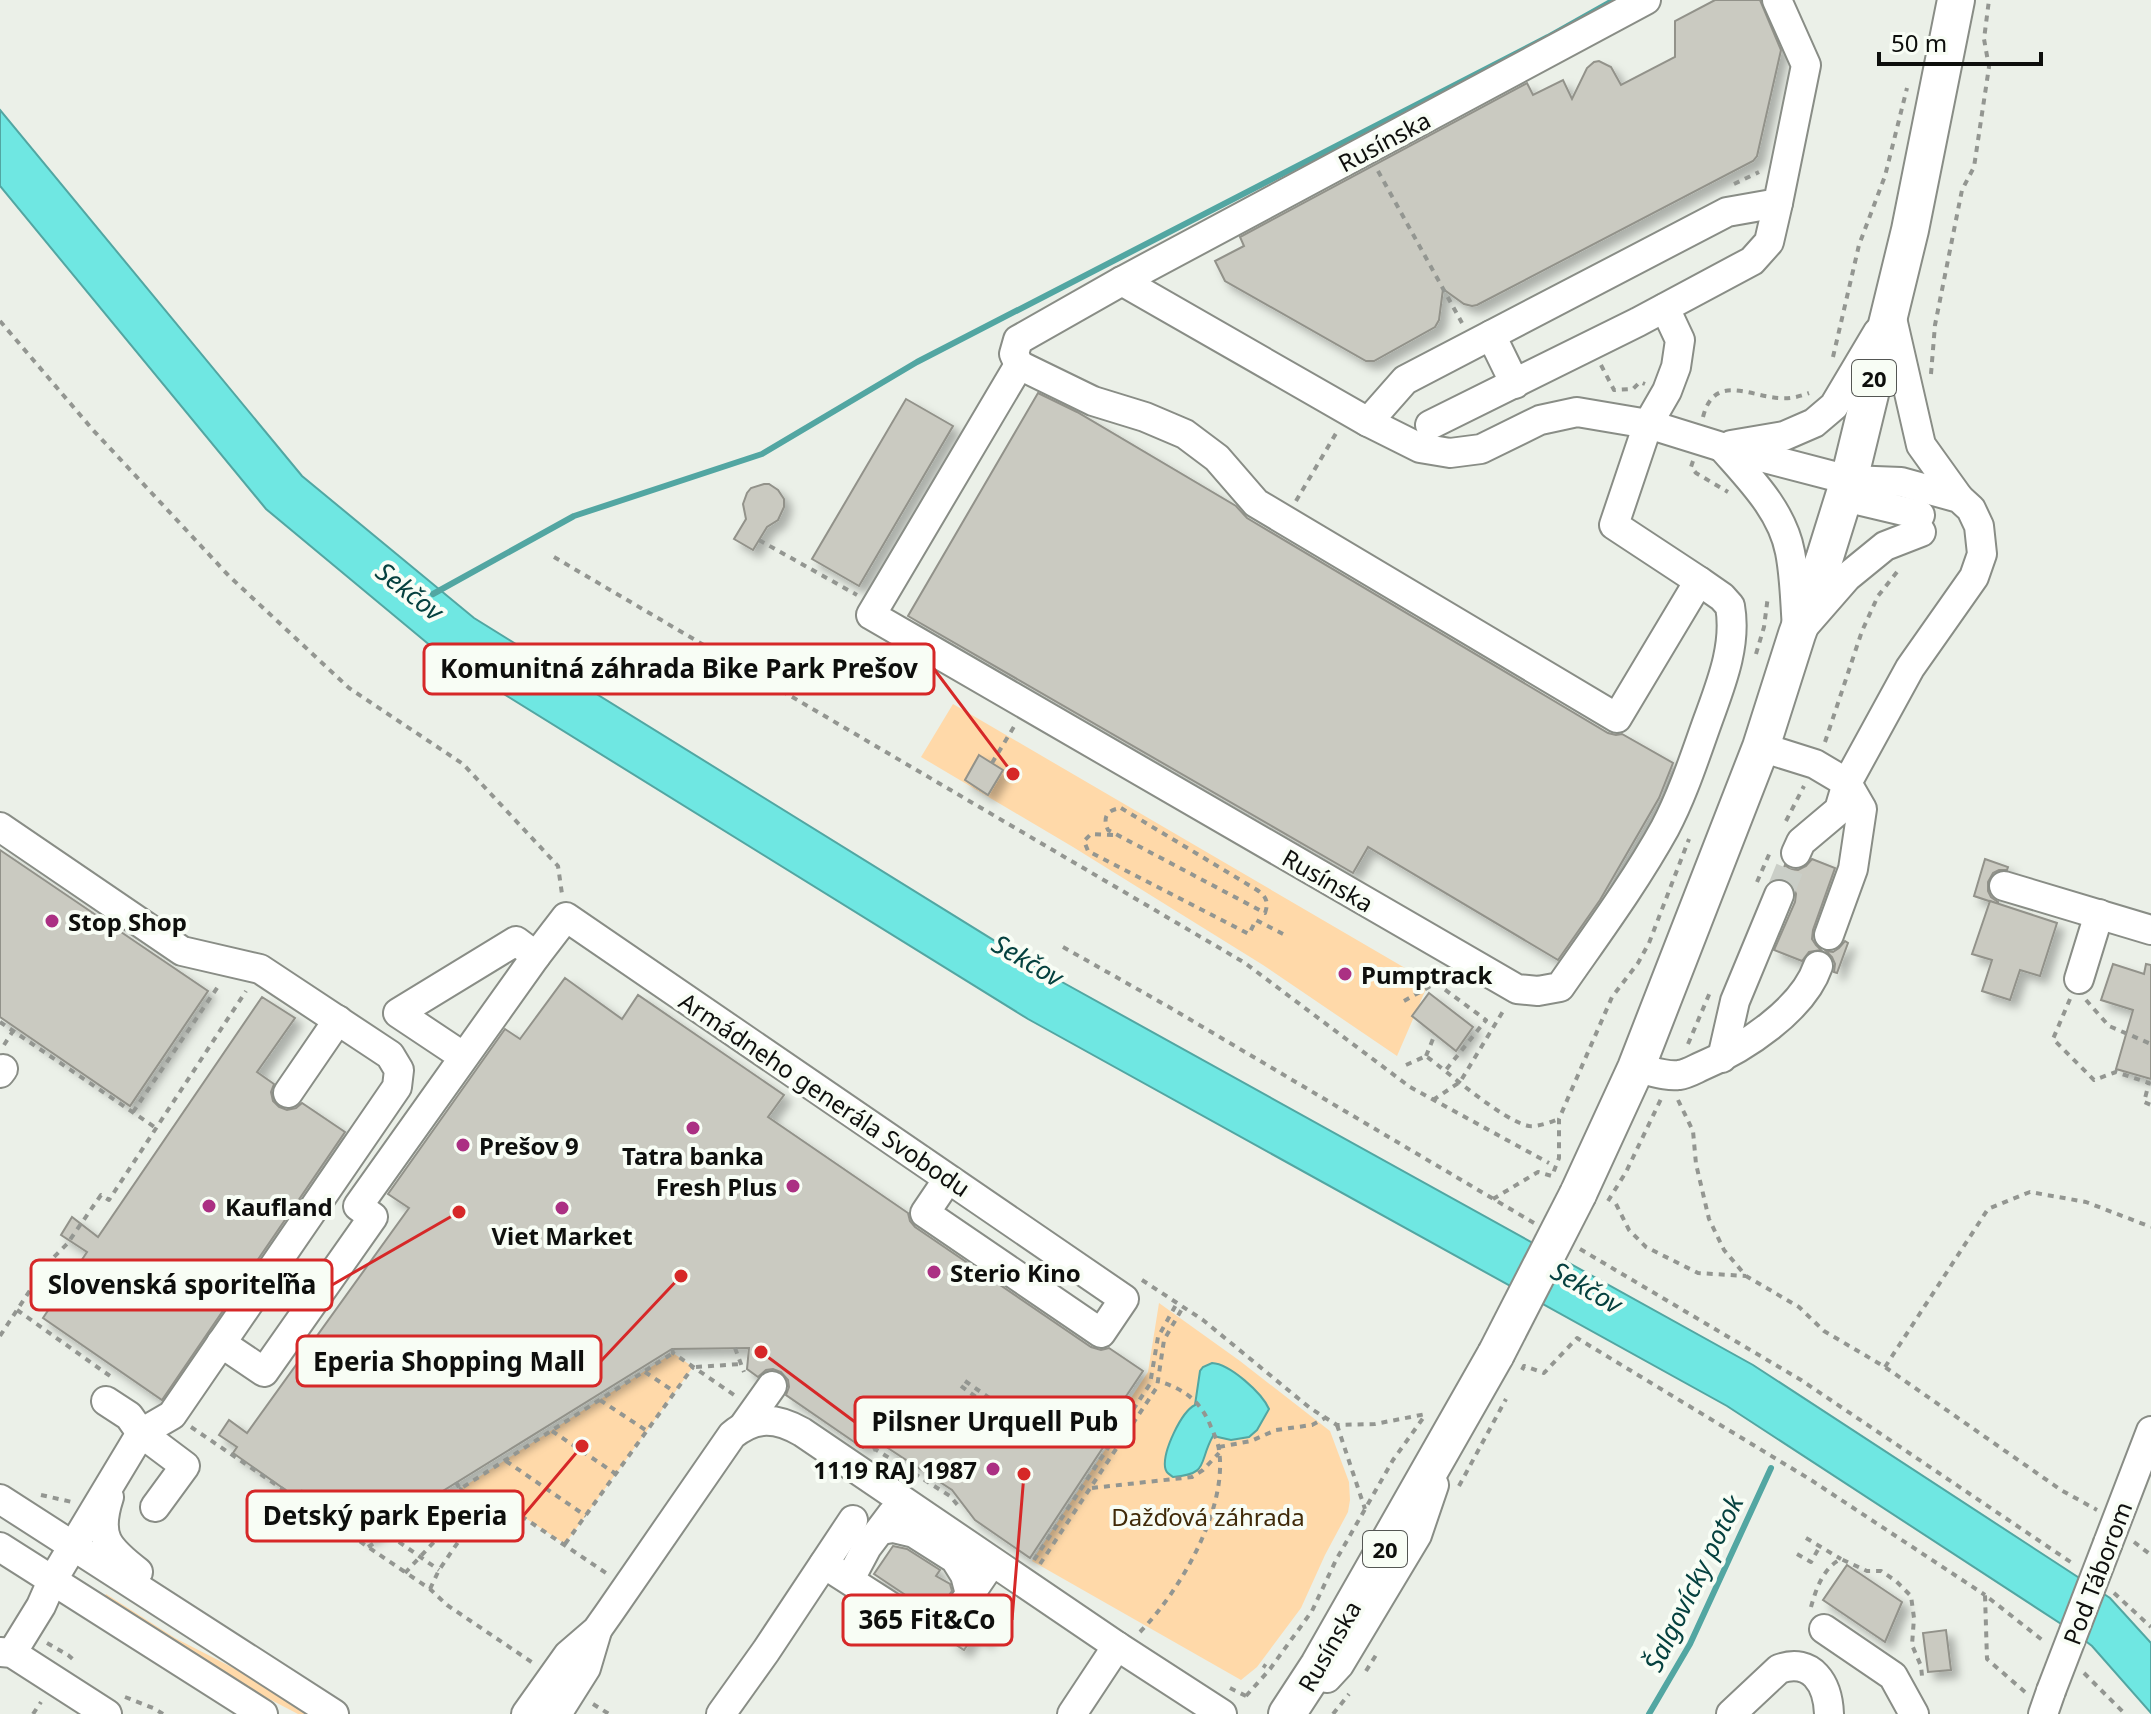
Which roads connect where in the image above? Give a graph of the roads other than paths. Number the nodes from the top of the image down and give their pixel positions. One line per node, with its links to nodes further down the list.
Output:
1 (1646, 0): 5 (street, Rusínska)
2 (1777, 0): 4 (street)
3 (1956, 0): 7 (main road, Rusínska / 20)
4 (1778, 203): 6 (street); 8 (street)
5 (1122, 281): 9 (street, Rusínska); 11 (street)
6 (1665, 308): 10 (street); 12 (street)
7 (1891, 311): 14 (street); 15 (main road, Rusínska / 20); 16 (street)
8 (1491, 335): 10 (street); 11 (street)
9 (1019, 365): 17 (street); 17 (street, Rusínska)
10 (1515, 384): 13 (street)
11 (1368, 422): 12 (street)
12 (1648, 424): 14 (street); 17 (street)
13 (1430, 425)
14 (1710, 442): 15 (street); 18 (street)
15 (1846, 488): 16 (street); 18 (main road, Rusínska / 20); 18 (street)
16 (1959, 498): 20 (street)
17 (1699, 581)
18 (1797, 634): 19 (main road, Rusínska / 20)
19 (1761, 747): 20 (street); 34 (main road, Rusínska / 20)
20 (1847, 783): 22 (street); 27 (street)
21 (0, 827): 31 (street)
22 (1796, 853)
23 (2004, 886): 25 (street)
24 (1779, 895): 33 (street)
25 (2099, 914): 26 (street); 30 (street)
26 (2151, 930)
27 (1829, 935)
28 (536, 956): 32 (street); 32 (street); 36 (street, Armádneho generála Svobodu)
29 (1818, 966): 33 (street)
30 (2079, 979)
31 (338, 1020): 35 (street); 37 (street)
32 (464, 1057): 37 (street)
33 (1722, 1058): 34 (street)
34 (1636, 1068): 41 (main road, Rusínska / 20, bridge)
35 (288, 1093)
36 (948, 1179): 36 (street, Armádneho generála Svobodu)
37 (221, 1343): 43 (street)
38 (772, 1386): 40 (street)
39 (112, 1391): 43 (street)
40 (743, 1412): 45 (street); 58 (street)
41 (1442, 1419): 71 (main road, Rusínska / 20); 72 (street)
42 (2151, 1431): 62 (street, Pod Táborom, bridge)
43 (141, 1433): 44 (street); 47 (street)
44 (116, 1473): 46 (street); 51 (street); 61 (street)
45 (902, 1501): 49 (street); 52 (street)
46 (6, 1503): 51 (street)
47 (155, 1507)
48 (853, 1520): 53 (street)
49 (881, 1530): 54 (street); 56 (street)
50 (0, 1547): 55 (street)
51 (73, 1547): 55 (street); 61 (street)
52 (992, 1562): 56 (street); 59 (street)
53 (824, 1564): 54 (street); 69 (street)
54 (850, 1579): 56 (street)
55 (52, 1581): 60 (street); 65 (street)
56 (970, 1594)
57 (1817, 1619): 75 (street)
58 (597, 1630): 67 (street); 68 (street)
59 (1126, 1642): 63 (street); 70 (street)
60 (6, 1652): 64 (street)
61 (247, 1658): 66 (street)
62 (2041, 1700)
63 (1232, 1707)
64 (107, 1714)
65 (263, 1714)
66 (334, 1714)
67 (526, 1714)
68 (557, 1714)
69 (721, 1714)
70 (1072, 1714)
71 (1287, 1714)
72 (1294, 1714)
73 (1731, 1714): 74 (street)
74 (1829, 1714)
75 (1914, 1714)

